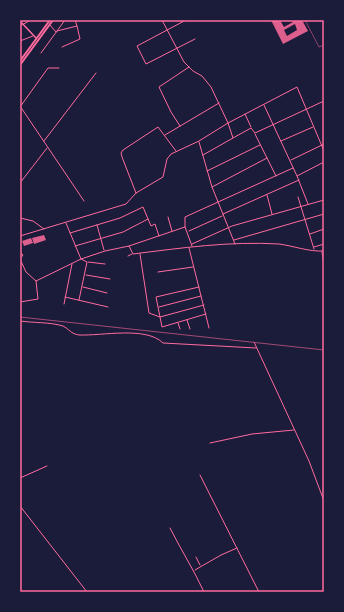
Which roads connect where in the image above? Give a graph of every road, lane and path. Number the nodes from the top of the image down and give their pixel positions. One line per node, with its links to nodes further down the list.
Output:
1 (31, 20): 10 (street)
2 (50, 20): 16 (main road)
3 (53, 20): 11 (main road)
4 (65, 20): 15 (street)
5 (75, 20): 13 (street)
6 (162, 20): 14 (street)
7 (186, 20): 14 (street)
8 (306, 20): 19 (path)
9 (20, 21): 10 (street)
10 (24, 25): 12 (street); 16 (street)
11 (50, 25): 15 (street); 24 (main road)
12 (20, 26)
13 (78, 26): 15 (street); 20 (street)
14 (167, 30): 21 (street); 21 (street)
15 (56, 32): 22 (street)
16 (35, 37): 18 (street); 23 (main road)
17 (195, 39): 21 (street)
18 (20, 40)
19 (324, 45)
20 (62, 47)
21 (177, 48): 25 (street)
22 (41, 53)
23 (20, 61)
24 (20, 65)
25 (189, 67): 29 (street); 36 (street)
26 (59, 68): 31 (street)
27 (96, 73): 44 (street)
28 (324, 101): 32 (street)
29 (219, 103): 34 (street); 36 (street)
30 (264, 104): 32 (street); 33 (street); 35 (street)
31 (20, 106): 44 (street)
32 (306, 109): 35 (street); 37 (street)
33 (245, 113): 34 (street); 38 (street)
34 (228, 123): 41 (street); 42 (street)
35 (272, 124): 39 (street); 43 (street)
36 (180, 126): 40 (street)
37 (313, 127): 43 (street); 47 (street)
38 (251, 128): 39 (street); 41 (street)
39 (255, 133): 46 (street)
40 (165, 135): 49 (street); 62 (street)
41 (233, 138): 51 (street)
42 (199, 141): 49 (street); 51 (street)
43 (281, 141): 53 (street)
44 (43, 142): 48 (street)
45 (324, 144): 47 (street)
46 (260, 145): 52 (street); 56 (street)
47 (321, 145): 50 (street); 53 (street)
48 (47, 147): 60 (street); 66 (street)
49 (176, 151): 62 (street)
50 (324, 152)
51 (204, 155): 56 (street)
52 (267, 158): 57 (street); 61 (street)
53 (290, 160): 55 (street)
54 (324, 162): 58 (street)
55 (293, 168): 57 (street); 58 (street)
56 (206, 171): 61 (street)
57 (276, 176): 67 (street)
58 (297, 176): 59 (street)
59 (299, 180): 63 (street); 68 (street)
60 (20, 183)
61 (212, 187): 67 (street)
62 (136, 194): 77 (street)
63 (267, 195): 70 (street); 72 (street)
64 (298, 197): 69 (street)
65 (324, 200): 68 (street)
66 (84, 201)
67 (217, 202): 72 (street); 79 (street)
68 (308, 204): 69 (street)
69 (301, 206): 70 (street); 76 (street)
70 (272, 214): 80 (street)
71 (324, 214): 76 (street)
72 (223, 215): 80 (street); 84 (street)
73 (168, 217): 83 (street)
74 (20, 218): 81 (street)
75 (148, 219): 78 (street); 88 (street); 89 (street)
76 (305, 220): 86 (street); 90 (street)
77 (66, 222): 81 (street); 85 (street)
78 (97, 225): 85 (street); 89 (street)
79 (185, 227): 83 (street); 84 (street)
80 (228, 228): 90 (street); 92 (street)
81 (44, 229): 87 (street)
82 (324, 229): 86 (street)
83 (172, 231): 88 (street)
84 (187, 231): 92 (street)
85 (70, 233): 94 (street)
86 (309, 234): 97 (street)
87 (20, 236)
88 (159, 236): 95 (street)
89 (101, 238): 94 (street); 99 (street)
90 (233, 240): 93 (street)
91 (324, 244): 97 (street)
92 (192, 245): 96 (street)
93 (235, 245): 96 (street); 98 (street)
94 (75, 246): 107 (street)
95 (129, 246): 99 (street); 104 (street)
96 (191, 247): 103 (street); 112 (street)
97 (313, 247): 98 (street)
98 (314, 250): 100 (street)
99 (105, 251): 107 (street)
100 (322, 251): 101 (street); 111 (street)
101 (324, 251)
102 (20, 252): 106 (street)
103 (140, 253): 104 (street); 129 (street)
104 (133, 254): 105 (street)
105 (128, 256)
106 (20, 259): 116 (street)
107 (82, 259): 108 (street); 109 (street)
108 (88, 262): 110 (street); 114 (street)
109 (72, 264): 116 (street); 121 (street)
110 (105, 264)
111 (324, 264)
112 (194, 267): 113 (street); 118 (street)
113 (158, 272)
114 (85, 275): 115 (street); 117 (street)
115 (110, 279)
116 (36, 281): 123 (street)
117 (82, 287): 119 (street); 122 (street)
118 (199, 287): 120 (street); 127 (street)
119 (107, 293)
120 (201, 296): 125 (street); 127 (street)
121 (65, 298): 122 (street); 124 (street)
122 (79, 300): 126 (street)
123 (20, 302)
124 (64, 304)
125 (204, 305): 128 (street); 129 (street)
126 (108, 307)
127 (158, 307): 129 (street)
128 (206, 314): 130 (street); 133 (street)
129 (160, 317): 132 (street)
130 (187, 320): 132 (street); 135 (street)
131 (20, 321): 137 (street)
132 (178, 322): 134 (street)
133 (209, 328)
134 (180, 329)
135 (190, 329)
136 (254, 342): 138 (street)
137 (256, 348)
138 (294, 430): 139 (street); 143 (street)
139 (210, 443)
140 (47, 466): 142 (street)
141 (200, 475): 146 (street)
142 (20, 478)
143 (324, 501)
144 (20, 506): 150 (street)
145 (170, 528): 149 (street)
146 (237, 548): 148 (street); 152 (street)
147 (196, 557): 148 (street)
148 (200, 565): 149 (street)
149 (194, 570): 151 (street)
150 (87, 592)
151 (204, 592)
152 (259, 592)

